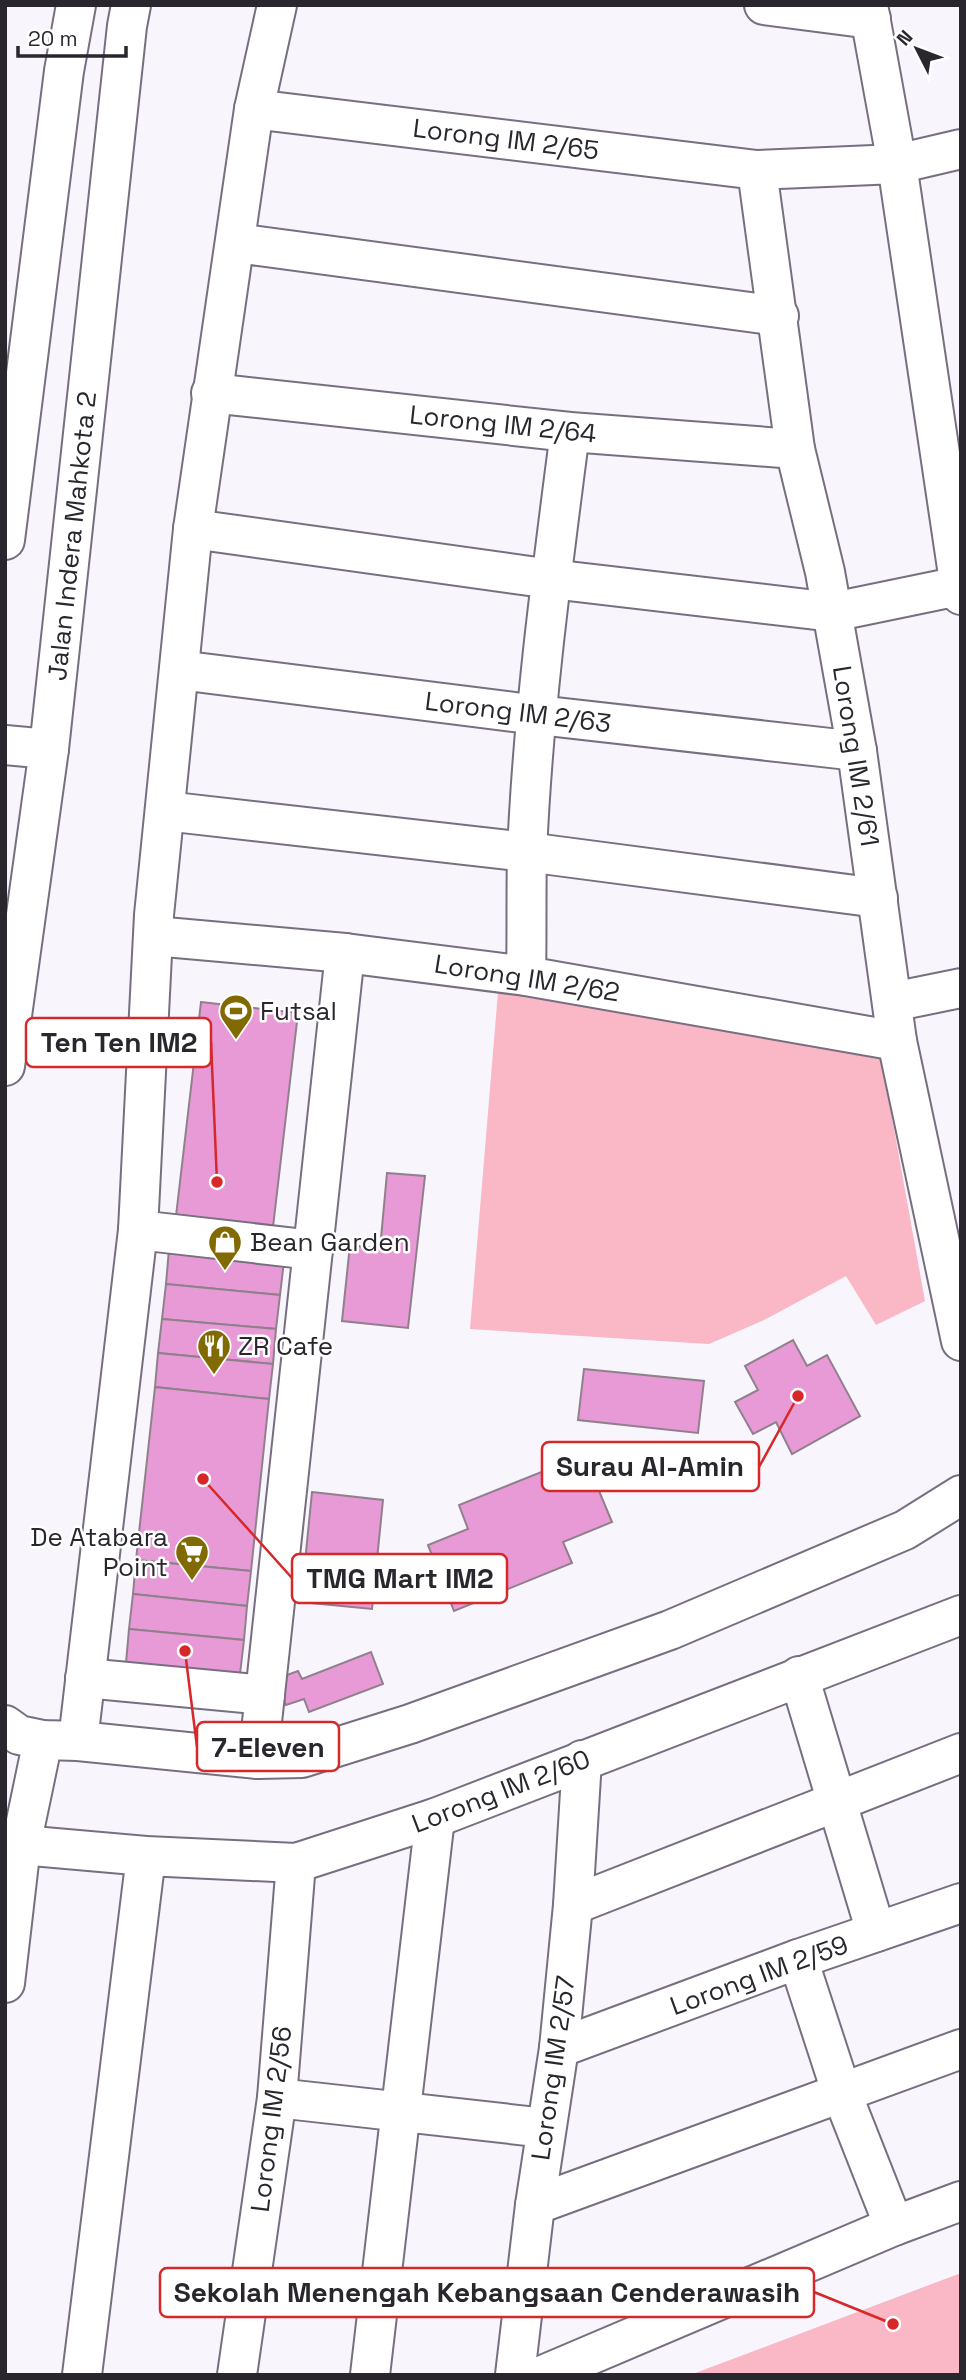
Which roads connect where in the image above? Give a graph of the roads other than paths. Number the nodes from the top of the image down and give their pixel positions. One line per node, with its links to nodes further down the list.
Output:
1 (76, 5): 16 (street)
2 (131, 5): 23 (street, Jalan Indera Mahkota 2)
3 (277, 5): 6 (street)
4 (764, 5): 5 (street)
5 (869, 12): 8 (street)
6 (254, 109): 9 (street, Lorong IM 2/65); 10 (street)
7 (961, 149): 8 (street, Lorong IM 2/65)
8 (897, 164): 9 (street, Lorong IM 2/65); 18 (street)
9 (757, 170): 11 (street, Lorong IM 2/61)
10 (236, 243): 11 (street); 12 (street)
11 (779, 316): 14 (street, Lorong IM 2/61)
12 (211, 393): 13 (street, Lorong IM 2/64); 15 (street)
13 (570, 432): 14 (street, Lorong IM 2/64); 17 (street)
14 (795, 449): 19 (street, Lorong IM 2/61)
15 (192, 529): 17 (street); 20 (street)
16 (5, 540)
17 (551, 579): 19 (street); 21 (street)
18 (960, 590): 19 (street)
19 (832, 612): 24 (street, Lorong IM 2/61)
20 (179, 670): 21 (street, Lorong IM 2/63); 25 (street)
21 (538, 715): 24 (street, Lorong IM 2/63); 26 (street)
22 (5, 745): 23 (street)
23 (49, 749): 34 (street, Jalan Indera Mahkota 2)
24 (857, 751): 27 (street, Lorong IM 2/61)
25 (165, 811): 26 (street); 28 (street)
26 (527, 852): 27 (street); 30 (street)
27 (878, 898): 32 (street, Lorong IM 2/61)
28 (153, 936): 29 (street, Lorong IM 2/62); 35 (street)
29 (345, 953): 30 (street, Lorong IM 2/62); 36 (street)
30 (526, 976): 33 (street, Lorong IM 2/62)
31 (961, 988): 32 (street)
32 (892, 1002): 33 (street, Lorong IM 2/61)
33 (897, 1041): 37 (street, Lorong IM 2/61)
34 (5, 1066)
35 (138, 1230): 36 (street); 41 (street)
36 (313, 1250): 42 (street)
37 (961, 1341)
38 (961, 1495): 45 (street)
39 (961, 1615): 40 (street, Lorong IM 2/60)
40 (799, 1676): 46 (street, Lorong IM 2/60); 47 (street)
41 (85, 1678): 42 (street); 43 (street)
42 (265, 1695): 45 (street)
43 (30, 1736): 45 (street); 49 (street)
44 (961, 1753): 47 (street)
45 (258, 1759)
46 (582, 1760): 48 (street, Lorong IM 2/60); 53 (street, Lorong IM 2/57)
47 (836, 1803): 53 (street); 54 (street)
48 (435, 1818): 51 (street, Lorong IM 2/60); 61 (street)
49 (21, 1845): 50 (street, Lorong IM 2/60); 56 (street)
50 (146, 1856): 51 (street, Lorong IM 2/60); 66 (street)
51 (296, 1863): 60 (street, Lorong IM 2/56)
52 (961, 1903): 54 (street, Lorong IM 2/59)
53 (573, 1905): 57 (street, Lorong IM 2/57)
54 (876, 1932): 55 (street, Lorong IM 2/59)
55 (798, 1959): 57 (street, Lorong IM 2/59); 59 (street)
56 (5, 1983)
57 (559, 2048): 62 (street, Lorong IM 2/57)
58 (961, 2049): 59 (street)
59 (842, 2094): 64 (street); 65 (street)
60 (277, 2098): 61 (street); 67 (street, Lorong IM 2/56)
61 (402, 2111): 62 (street); 68 (street)
62 (546, 2127): 64 (street, Lorong IM 2/57)
63 (961, 2201): 65 (street)
64 (535, 2205): 69 (street, Lorong IM 2/57)
65 (894, 2226): 70 (street)
66 (82, 2375)
67 (237, 2375)
68 (370, 2375)
69 (515, 2375)
70 (543, 2375)

